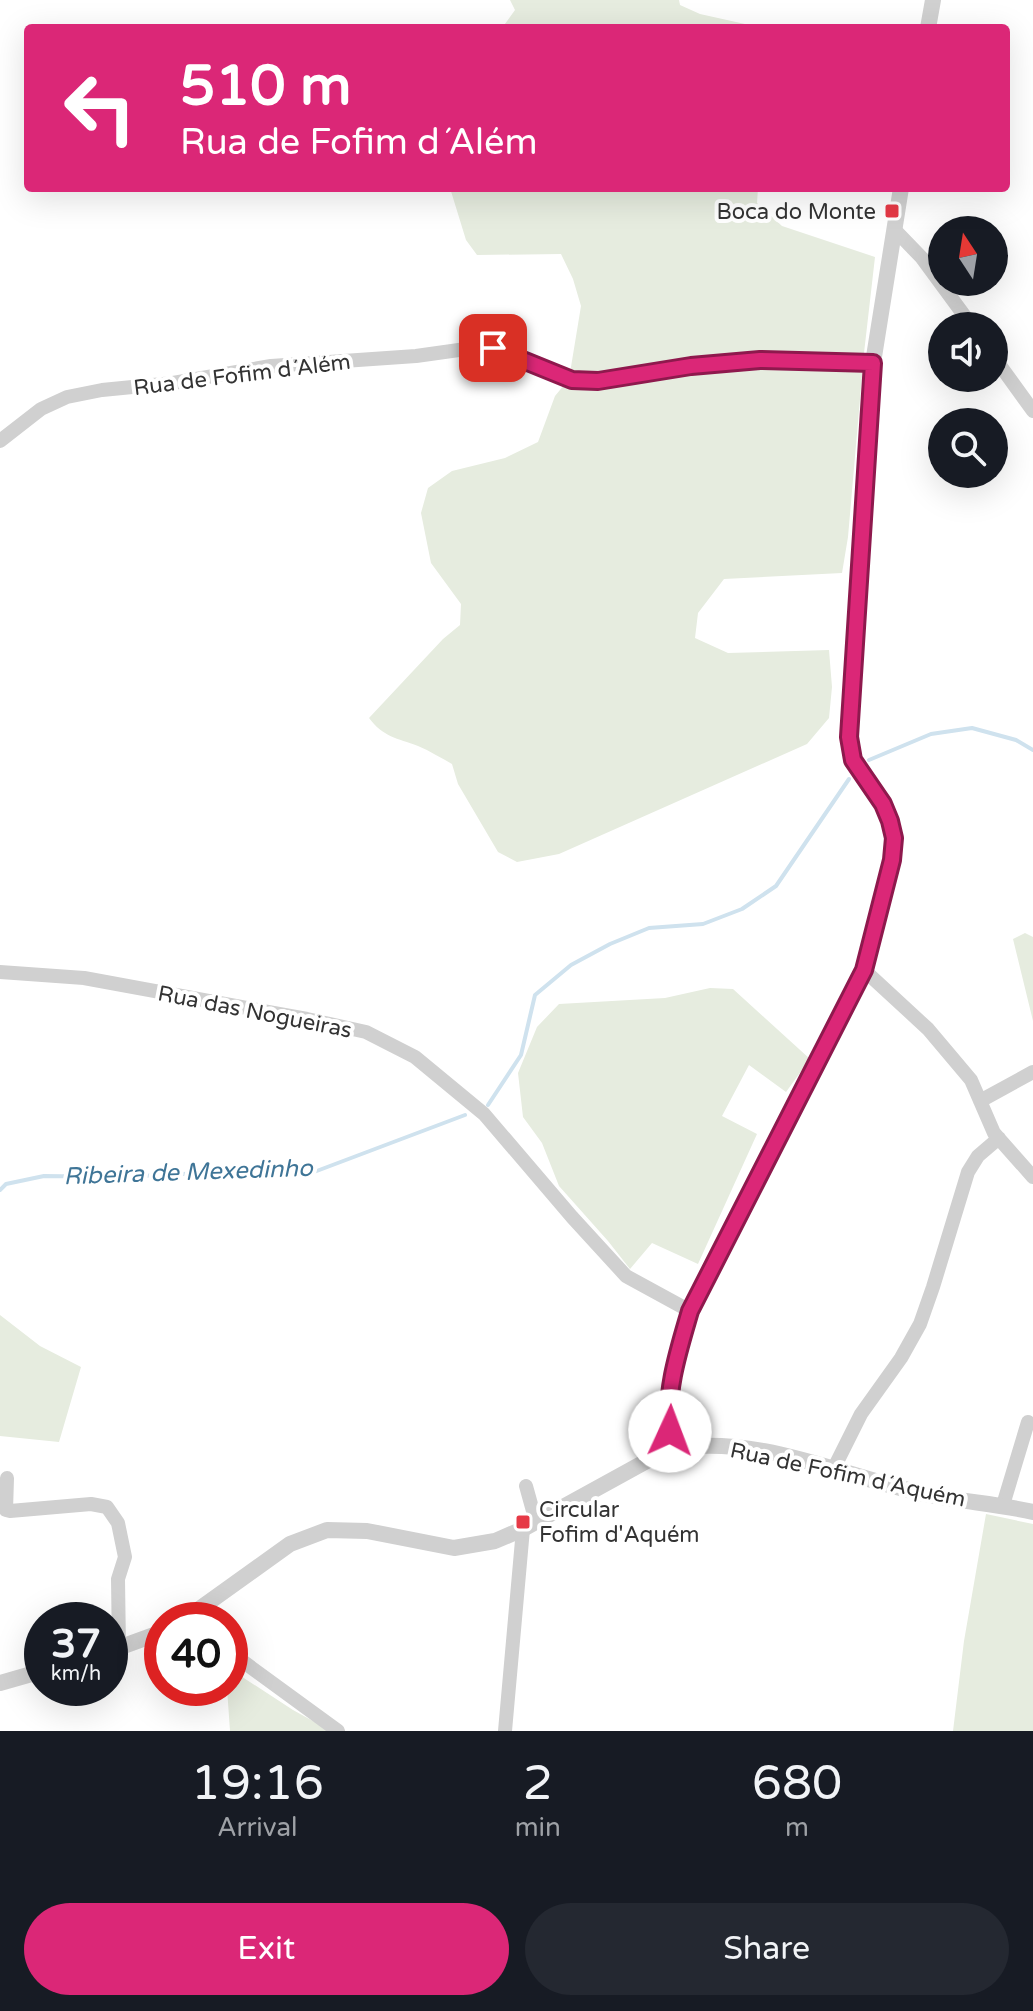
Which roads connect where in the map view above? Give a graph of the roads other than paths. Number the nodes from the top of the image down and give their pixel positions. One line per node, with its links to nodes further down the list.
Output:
1 (933, 0): 2 (street)
2 (929, 24)
3 (900, 192): 4 (street)
4 (895, 230): 5 (street); 6 (street)
5 (962, 312)
6 (873, 363): 9 (street, Rua de Fofim d´Além); 10 (street)
7 (1008, 376): 8 (street)
8 (1033, 411)
9 (0, 441)
10 (864, 970): 13 (street); 16 (street)
11 (0, 972): 16 (street, Rua das Nogueiras)
12 (1033, 1072): 13 (street)
13 (980, 1101): 14 (street)
14 (999, 1138): 15 (street); 19 (street)
15 (1033, 1177)
16 (690, 1311): 18 (street)
17 (1028, 1422): 22 (street)
18 (674, 1449): 19 (street, Rua de Fofim d´Aquém); 24 (street, Rua de Fofim d´Aquém)
19 (834, 1468): 22 (street, Rua de Fofim d´Aquém)
20 (7, 1478): 25 (street)
21 (526, 1486): 24 (street)
22 (1003, 1505): 23 (street, Rua de Fofim d´Aquém)
23 (1033, 1512)
24 (530, 1526): 26 (street, Rua de Fofim d´Aquém); 31 (street)
25 (117, 1602)
26 (211, 1602)
27 (248, 1665): 30 (street)
28 (24, 1676): 29 (street)
29 (0, 1683)
30 (338, 1731)
31 (505, 1731)

